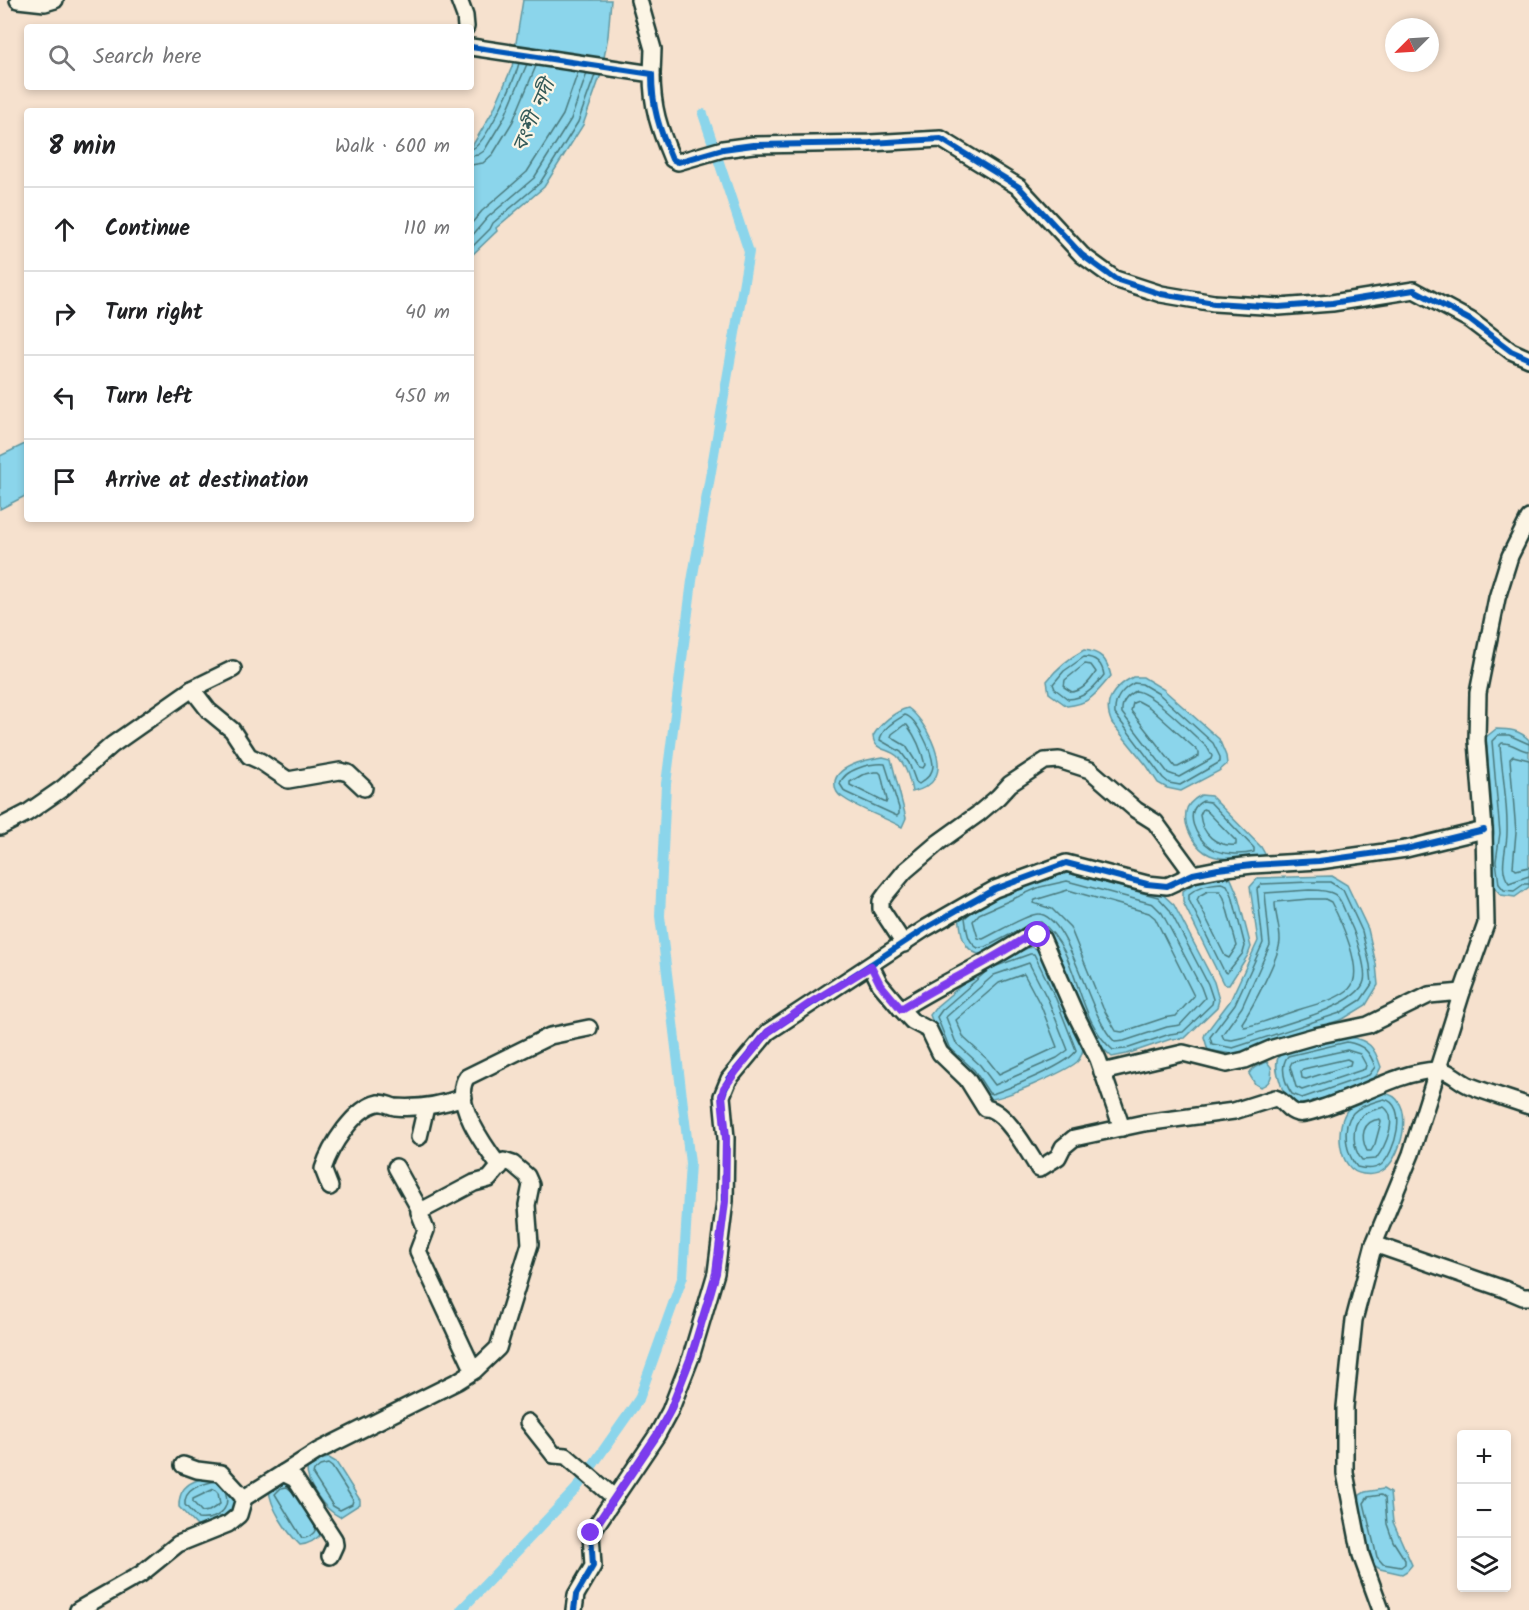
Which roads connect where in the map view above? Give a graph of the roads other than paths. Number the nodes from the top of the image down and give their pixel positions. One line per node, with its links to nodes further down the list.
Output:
1 (18, 0): 2 (street)
2 (55, 0)
3 (459, 0): 5 (street)
4 (639, 0): 7 (street)
5 (466, 24)
6 (477, 49): 7 (street)
7 (648, 73): 8 (street)
8 (1529, 359)
9 (1529, 518): 14 (street)
10 (233, 669): 11 (street)
11 (192, 689): 12 (street); 13 (street)
12 (364, 788)
13 (0, 827)
14 (1484, 830): 15 (street); 18 (street)
15 (1193, 874): 16 (street); 16 (street)
16 (904, 944): 17 (street)
17 (871, 966): 19 (street); 38 (street)
18 (1462, 992): 21 (street); 22 (street)
19 (901, 1009): 22 (street); 26 (street)
20 (589, 1028): 23 (street)
21 (1438, 1069): 24 (street); 26 (street); 32 (street)
22 (1102, 1072): 26 (street)
23 (464, 1097): 25 (street); 29 (street)
24 (1529, 1106)
25 (426, 1107): 27 (street); 30 (street)
26 (1122, 1128)
27 (419, 1137)
28 (396, 1167): 31 (street)
29 (500, 1167): 31 (street); 34 (street)
30 (330, 1187)
31 (420, 1210): 34 (street)
32 (1374, 1244): 33 (street); 43 (street)
33 (1529, 1297)
34 (474, 1371): 37 (street)
35 (528, 1422): 38 (street)
36 (183, 1465): 39 (street)
37 (283, 1473): 39 (street); 40 (street)
38 (613, 1496): 42 (street)
39 (244, 1498): 41 (street)
40 (330, 1556)
41 (78, 1610)
42 (574, 1610)
43 (1381, 1610)

